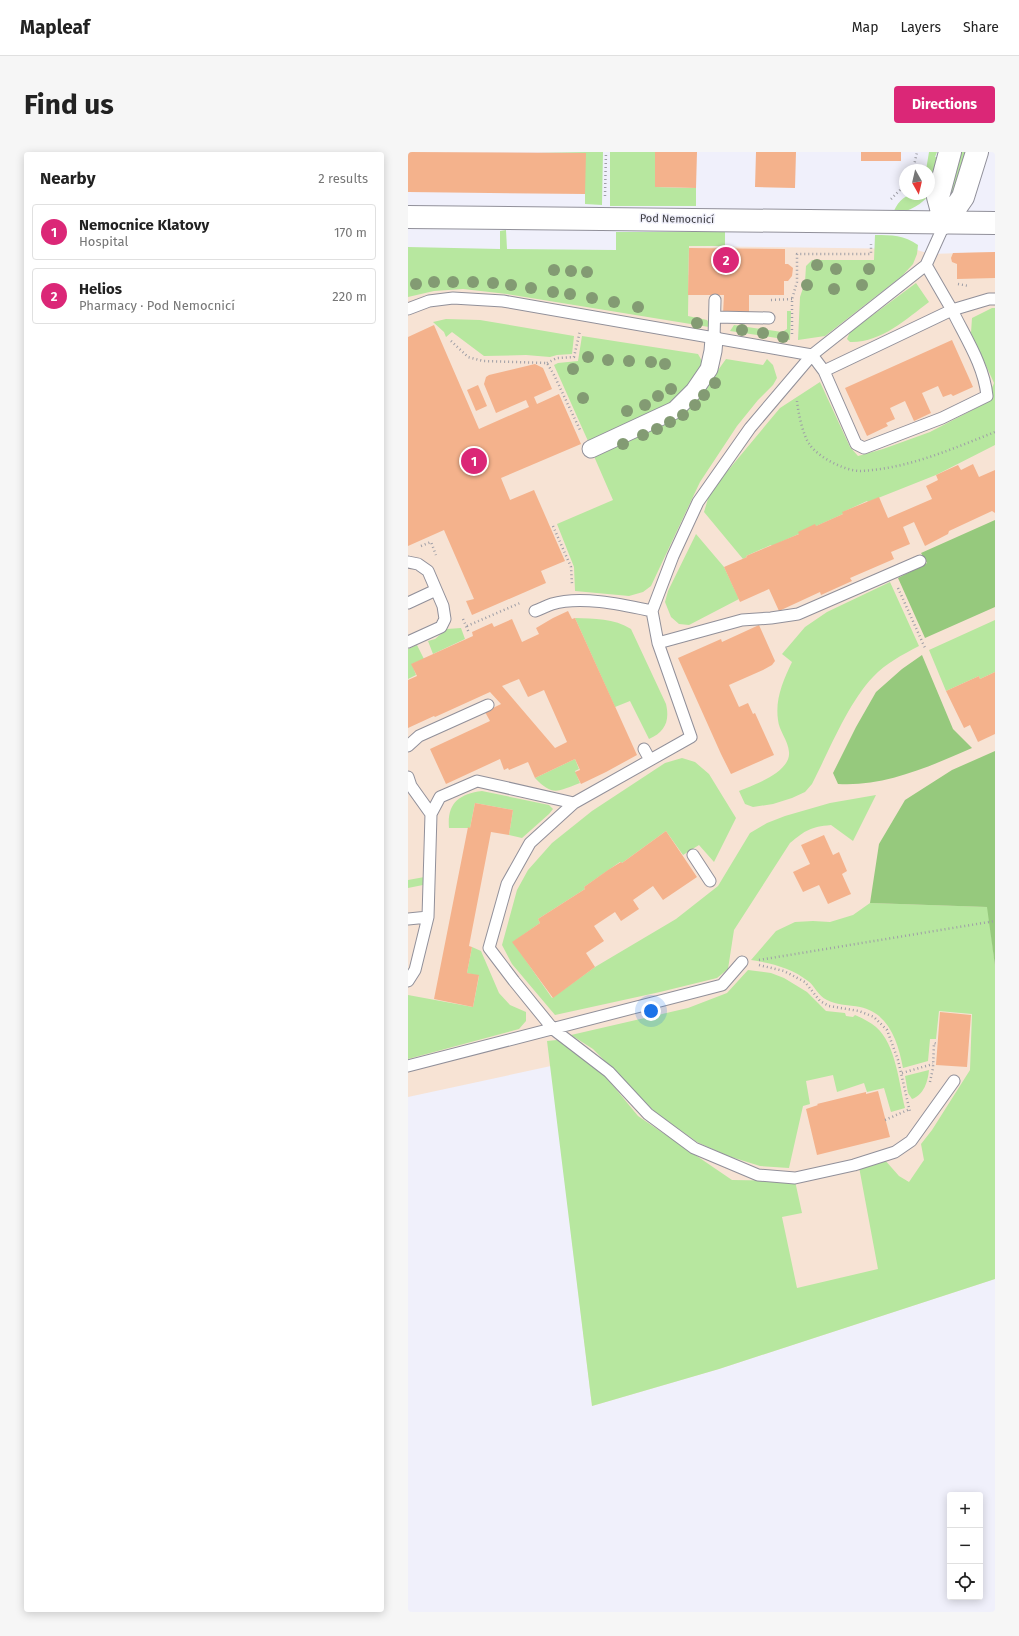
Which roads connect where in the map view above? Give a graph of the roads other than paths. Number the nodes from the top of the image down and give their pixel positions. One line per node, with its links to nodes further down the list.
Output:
1 (950, 152): 4 (street)
2 (977, 152): 4 (street)
3 (408, 217): 4 (street, Pod Nemocnicí)
4 (945, 223): 5 (street, Pod Nemocnicí); 6 (lane)
5 (995, 223)
6 (926, 265): 10 (lane); 14 (lane)
7 (995, 299): 10 (lane)
8 (716, 300): 11 (lane)
9 (408, 309): 13 (lane)
10 (952, 310): 15 (lane); 15 (lane)
11 (715, 317): 12 (lane); 13 (lane)
12 (769, 318)
13 (714, 339): 14 (lane); 16 (street)
14 (812, 355): 15 (lane); 22 (lane)
15 (824, 371)
16 (587, 442)
17 (920, 561): 24 (lane)
18 (408, 562): 19 (lane)
19 (436, 590): 20 (lane); 23 (lane)
20 (408, 603)
21 (535, 611): 22 (lane)
22 (652, 611): 24 (lane)
23 (408, 642)
24 (658, 643): 28 (lane)
25 (488, 705): 26 (lane)
26 (408, 746)
27 (644, 749): 28 (lane)
28 (650, 760): 30 (lane)
29 (408, 777): 31 (lane)
30 (574, 803): 31 (lane); 38 (lane)
31 (431, 814): 34 (lane)
32 (694, 855): 33 (lane)
33 (710, 881)
34 (428, 917): 35 (lane); 37 (lane)
35 (408, 919)
36 (742, 962): 38 (lane)
37 (408, 981)
38 (553, 1029): 39 (lane); 40 (lane)
39 (408, 1066)
40 (954, 1081)

